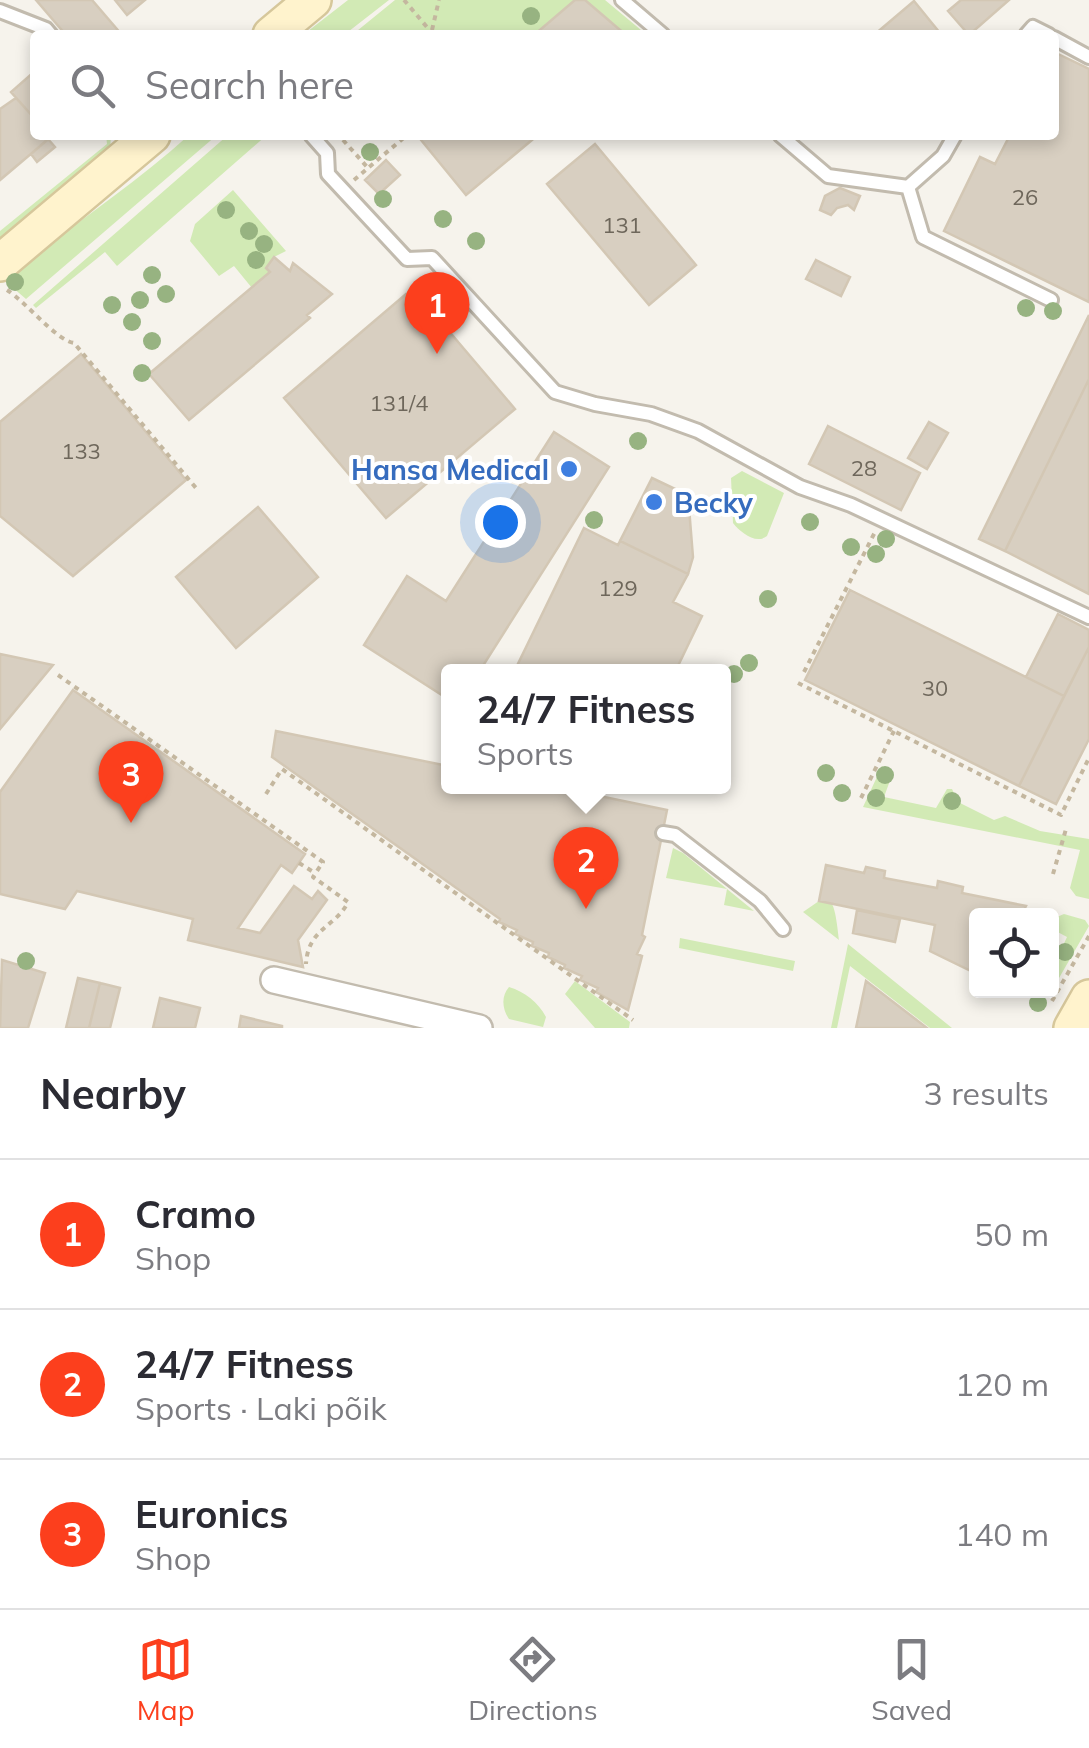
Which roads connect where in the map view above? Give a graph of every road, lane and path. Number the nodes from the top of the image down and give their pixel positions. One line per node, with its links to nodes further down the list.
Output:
1 (313, 0): 7 (main road)
2 (404, 0): 8 (path)
3 (440, 0): 9 (path)
4 (622, 0): 10 (lane)
5 (0, 11): 6 (lane)
6 (47, 30)
7 (277, 30)
8 (429, 30)
9 (433, 30)
10 (657, 30)
11 (1059, 40): 12 (lane)
12 (1089, 56)
13 (143, 140): 22 (main road)
14 (316, 140): 21 (lane)
15 (343, 140): 19 (path)
16 (400, 140): 19 (path)
17 (786, 140): 20 (lane)
18 (952, 140): 20 (lane)
19 (368, 168): 21 (path)
20 (908, 188): 24 (lane)
21 (343, 190): 26 (lane)
22 (0, 263)
23 (0, 284): 25 (path)
24 (1051, 300)
25 (196, 488)
26 (882, 519): 27 (lane); 28 (path)
27 (1089, 617)
28 (804, 672)
29 (58, 675): 38 (path)
30 (798, 683): 31 (path)
31 (894, 731): 32 (path); 34 (path)
32 (1089, 758)
33 (266, 794): 45 (path)
34 (861, 798)
35 (1066, 830): 39 (path)
36 (663, 833): 40 (lane)
37 (299, 863): 38 (path)
38 (316, 873): 42 (path)
39 (1053, 874)
40 (783, 929)
41 (1089, 936): 44 (path)
42 (304, 971)
43 (274, 980): 46 (street)
44 (1068, 1008)
45 (633, 1020)
46 (479, 1028)

